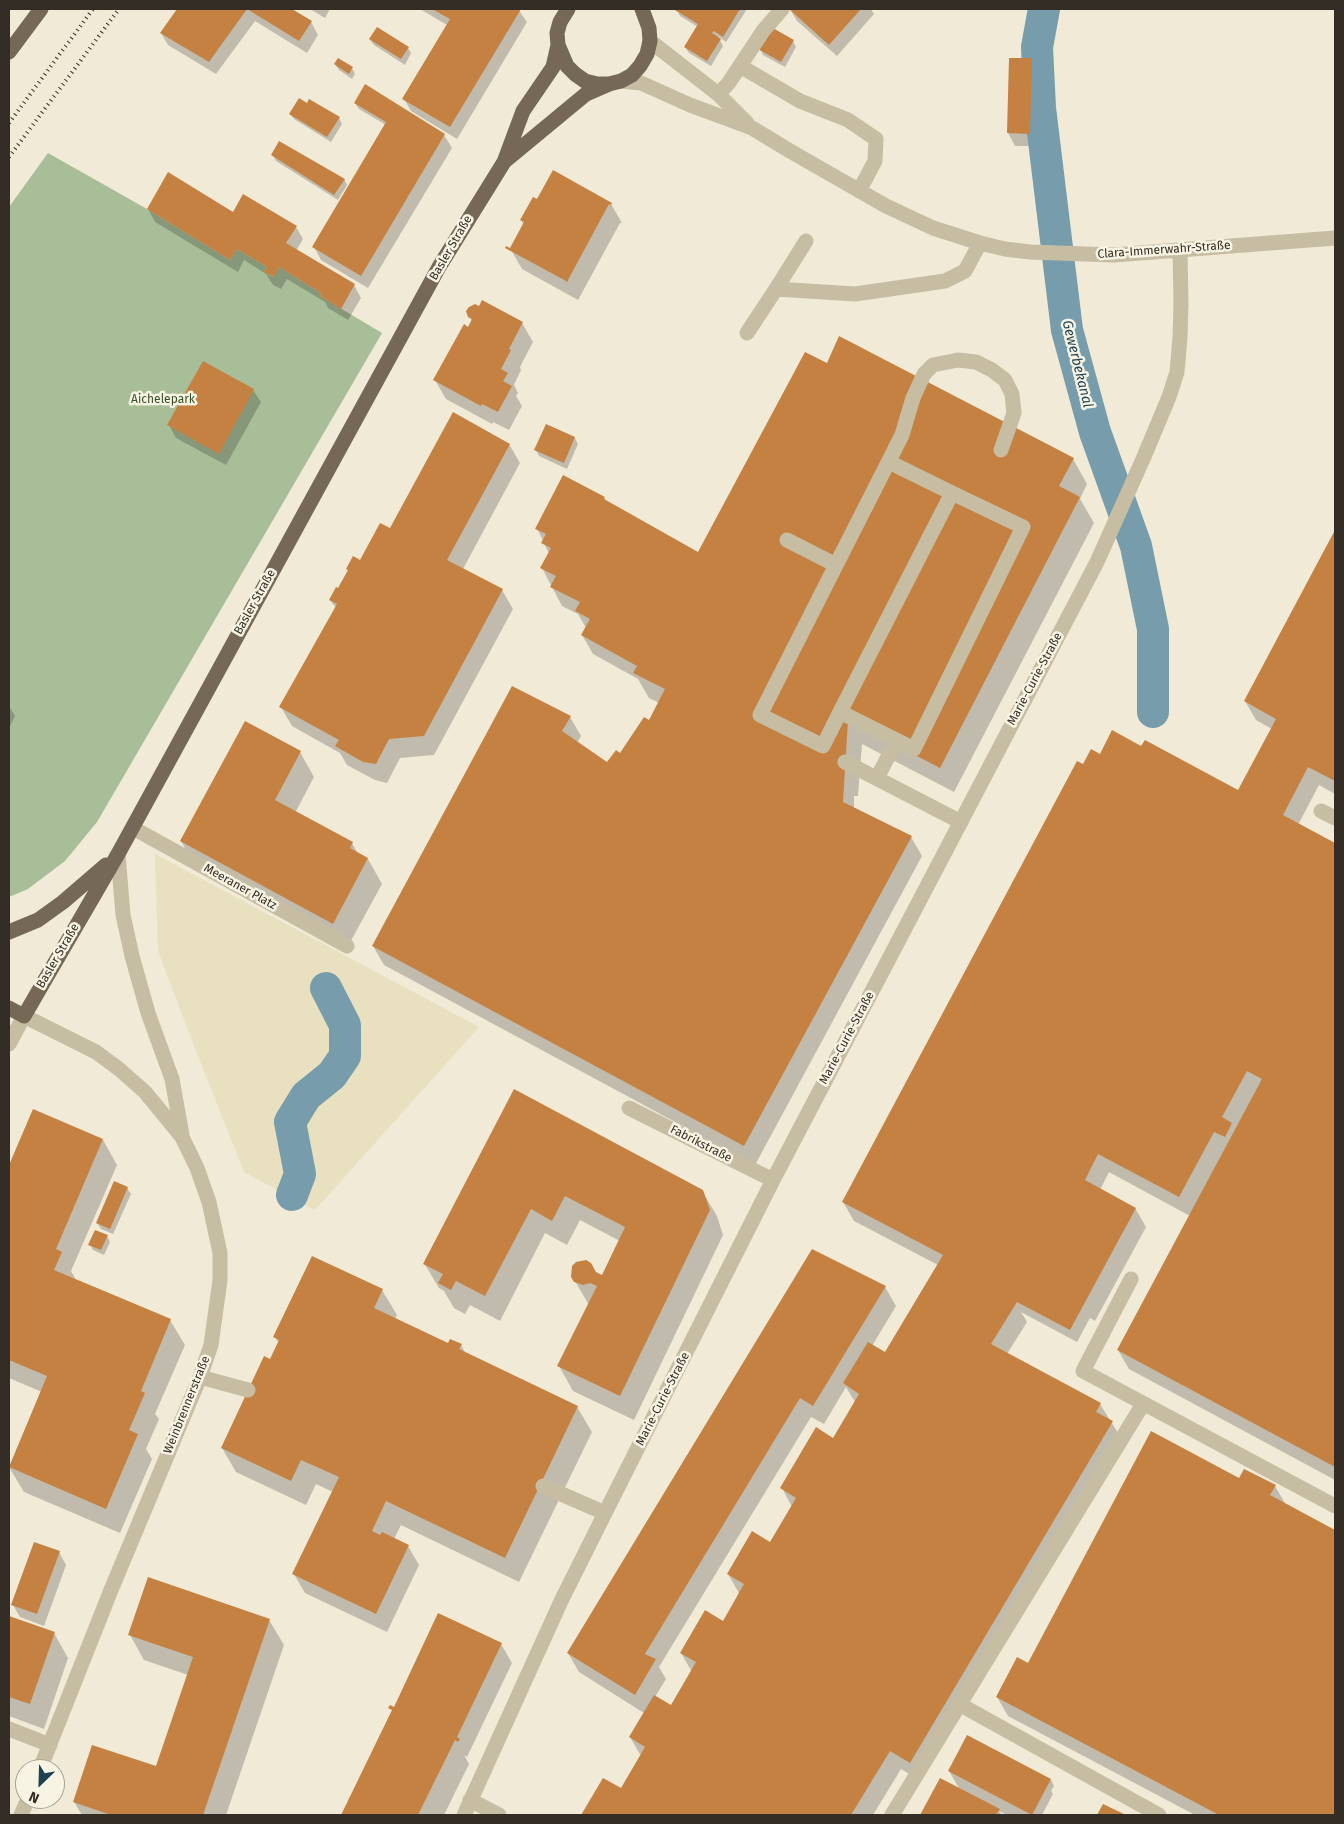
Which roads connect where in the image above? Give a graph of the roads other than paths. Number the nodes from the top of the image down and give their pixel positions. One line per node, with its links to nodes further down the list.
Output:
1 (41, 9): 7 (main road)
2 (782, 9): 8 (street)
3 (565, 10): 6 (main road, Basler Straße)
4 (642, 11): 5 (main road)
5 (650, 41): 9 (main road, Basler Straße); 10 (street, Clara-Immerwahr-Straße)
6 (558, 45): 9 (main road); 12 (main road, Basler Straße)
7 (9, 52)
8 (740, 66): 10 (street); 13 (street)
9 (615, 82): 11 (street, Clara-Immerwahr-Straße); 12 (main road, Basler Straße)
10 (718, 94): 11 (street, Clara-Immerwahr-Straße)
11 (752, 128): 13 (street, Clara-Immerwahr-Straße)
12 (504, 162): 32 (main road, Basler Straße)
13 (858, 190): 16 (street, Clara-Immerwahr-Straße)
14 (1335, 238): 17 (street, Clara-Immerwahr-Straße)
15 (806, 241): 18 (street)
16 (980, 243): 17 (street, Clara-Immerwahr-Straße); 18 (street)
17 (1180, 250): 31 (street, Marie-Curie-Straße)
18 (776, 289): 19 (street)
19 (746, 332)
20 (1001, 450): 21 (street)
21 (889, 462): 22 (street); 24 (street)
22 (952, 492): 25 (street); 25 (street)
23 (787, 540): 24 (street)
24 (836, 565): 25 (street)
25 (840, 712)
26 (890, 754): 28 (street)
27 (845, 762): 28 (street)
28 (877, 778): 31 (street)
29 (1321, 811): 30 (street)
30 (1335, 818)
31 (960, 822): 41 (street, Marie-Curie-Straße)
32 (133, 828): 33 (main road, Basler Straße); 35 (street, Meeraner Platz)
33 (118, 854): 34 (main road); 37 (main road, Basler Straße); 40 (street)
34 (9, 932)
35 (347, 946)
36 (9, 1008): 37 (main road)
37 (24, 1016): 38 (street, Basler Straße); 40 (street, Weinbrennerstraße)
38 (9, 1044)
39 (629, 1108): 41 (street, Fabrikstraße)
40 (182, 1137): 43 (street, Weinbrennerstraße)
41 (773, 1180): 48 (street, Marie-Curie-Straße)
42 (1131, 1279): 45 (street)
43 (200, 1377): 44 (street); 51 (street, Weinbrennerstraße)
44 (248, 1390)
45 (1143, 1404): 47 (street); 49 (street)
46 (543, 1486): 48 (street)
47 (1335, 1506)
48 (605, 1513): 53 (street, Marie-Curie-Straße)
49 (960, 1704): 56 (street); 57 (street)
50 (9, 1729): 51 (street)
51 (50, 1745): 52 (street, Weinbrennerstraße)
52 (44, 1759)
53 (470, 1800): 54 (street, Marie-Curie-Straße); 55 (street)
54 (464, 1815)
55 (499, 1815)
56 (892, 1815)
57 (1159, 1815)

